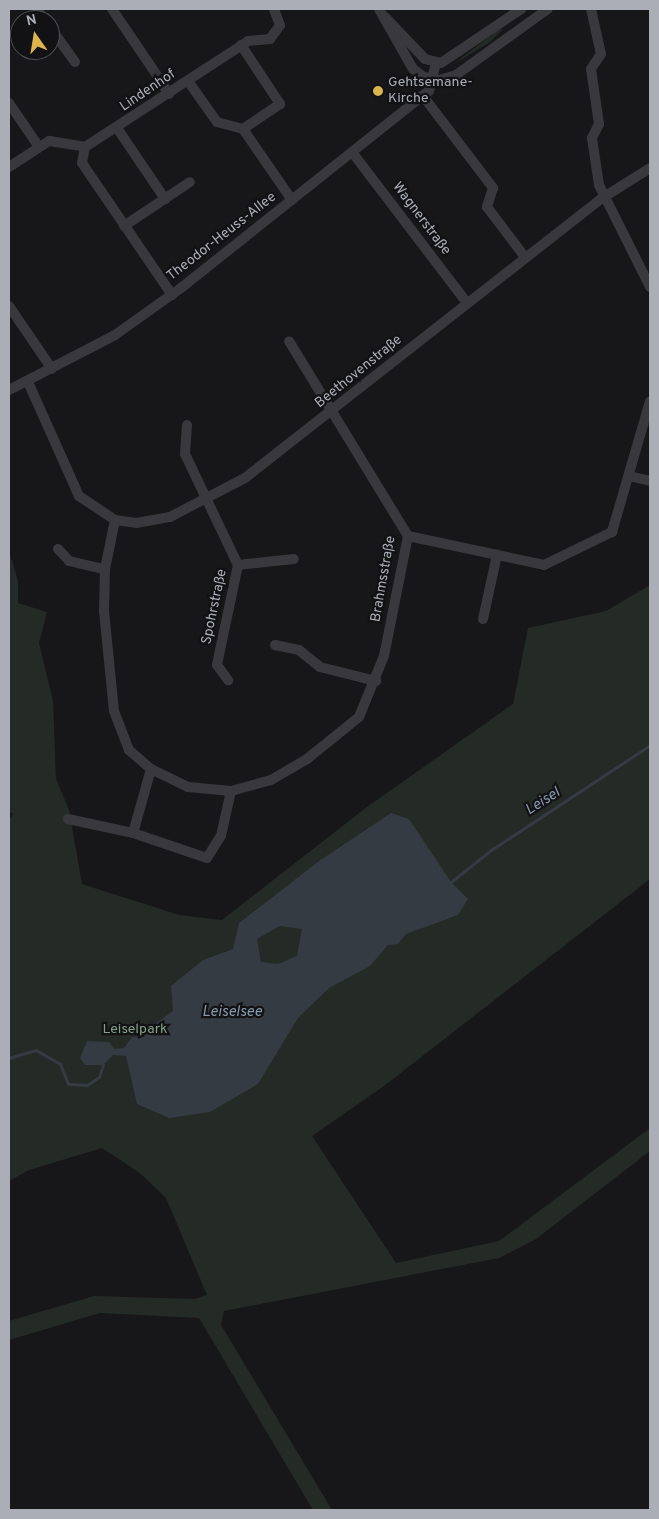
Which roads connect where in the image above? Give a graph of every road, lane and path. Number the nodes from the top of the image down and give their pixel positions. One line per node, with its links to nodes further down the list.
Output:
1 (112, 9): 11 (street)
2 (274, 9): 8 (street, Lindenhof)
3 (521, 9): 10 (street)
4 (548, 9): 12 (street)
5 (591, 9): 26 (street)
6 (382, 13): 10 (street); 12 (street)
7 (60, 41): 9 (street)
8 (241, 45): 13 (street, Lindenhof); 19 (street)
9 (75, 62)
10 (436, 63): 12 (street, Theodor-Heuss-Allee)
11 (152, 68)
12 (433, 80): 16 (street, Theodor-Heuss-Allee)
13 (188, 81): 15 (street, Lindenhof); 19 (street)
14 (162, 83): 15 (street)
15 (169, 94): 18 (street, Lindenhof)
16 (423, 96): 22 (street, Theodor-Heuss-Allee); 30 (street)
17 (9, 103): 20 (street)
18 (117, 128): 21 (street, Lindenhof); 27 (street)
19 (243, 129): 28 (street)
20 (39, 147): 21 (street); 23 (street)
21 (85, 147): 29 (street)
22 (352, 152): 28 (street, Theodor-Heuss-Allee); 33 (street, Wagnerstraße)
23 (9, 167)
24 (650, 168): 26 (street, Beethovenstraße)
25 (190, 182): 27 (street)
26 (604, 197): 30 (street, Beethovenstraße); 31 (street)
27 (165, 199): 29 (street)
28 (292, 200): 32 (street, Theodor-Heuss-Allee)
29 (124, 226): 32 (street)
30 (525, 258): 33 (street, Beethovenstraße)
31 (650, 287)
32 (172, 294): 36 (street, Theodor-Heuss-Allee)
33 (467, 303): 40 (street, Beethovenstraße)
34 (9, 306): 36 (street)
35 (289, 341): 40 (street, Brahmsstraße)
36 (52, 369): 37 (street, Theodor-Heuss-Allee)
37 (28, 382): 38 (street, Theodor-Heuss-Allee); 45 (street, Beethovenstraße)
38 (9, 390)
39 (650, 401): 42 (street)
40 (334, 410): 44 (street, Beethovenstraße); 46 (street, Brahmsstraße)
41 (187, 425): 44 (street)
42 (630, 476): 43 (street); 48 (street)
43 (650, 481)
44 (205, 501): 45 (street, Beethovenstraße); 50 (street, Spohrstraße)
45 (115, 520): 51 (street, Brahmsstraße)
46 (408, 536): 48 (street); 55 (street, Brahmsstraße)
47 (58, 549): 51 (street)
48 (497, 555): 52 (street)
49 (294, 559): 50 (street, Spohrstraße)
50 (238, 565): 54 (street, Spohrstraße)
51 (105, 569): 56 (street, Brahmsstraße)
52 (483, 619)
53 (275, 646): 55 (street)
54 (228, 680)
55 (376, 681): 57 (street, Brahmsstraße)
56 (151, 769): 57 (street, Brahmsstraße); 59 (street)
57 (231, 791): 59 (street)
58 (68, 819): 59 (street)
59 (133, 833)

